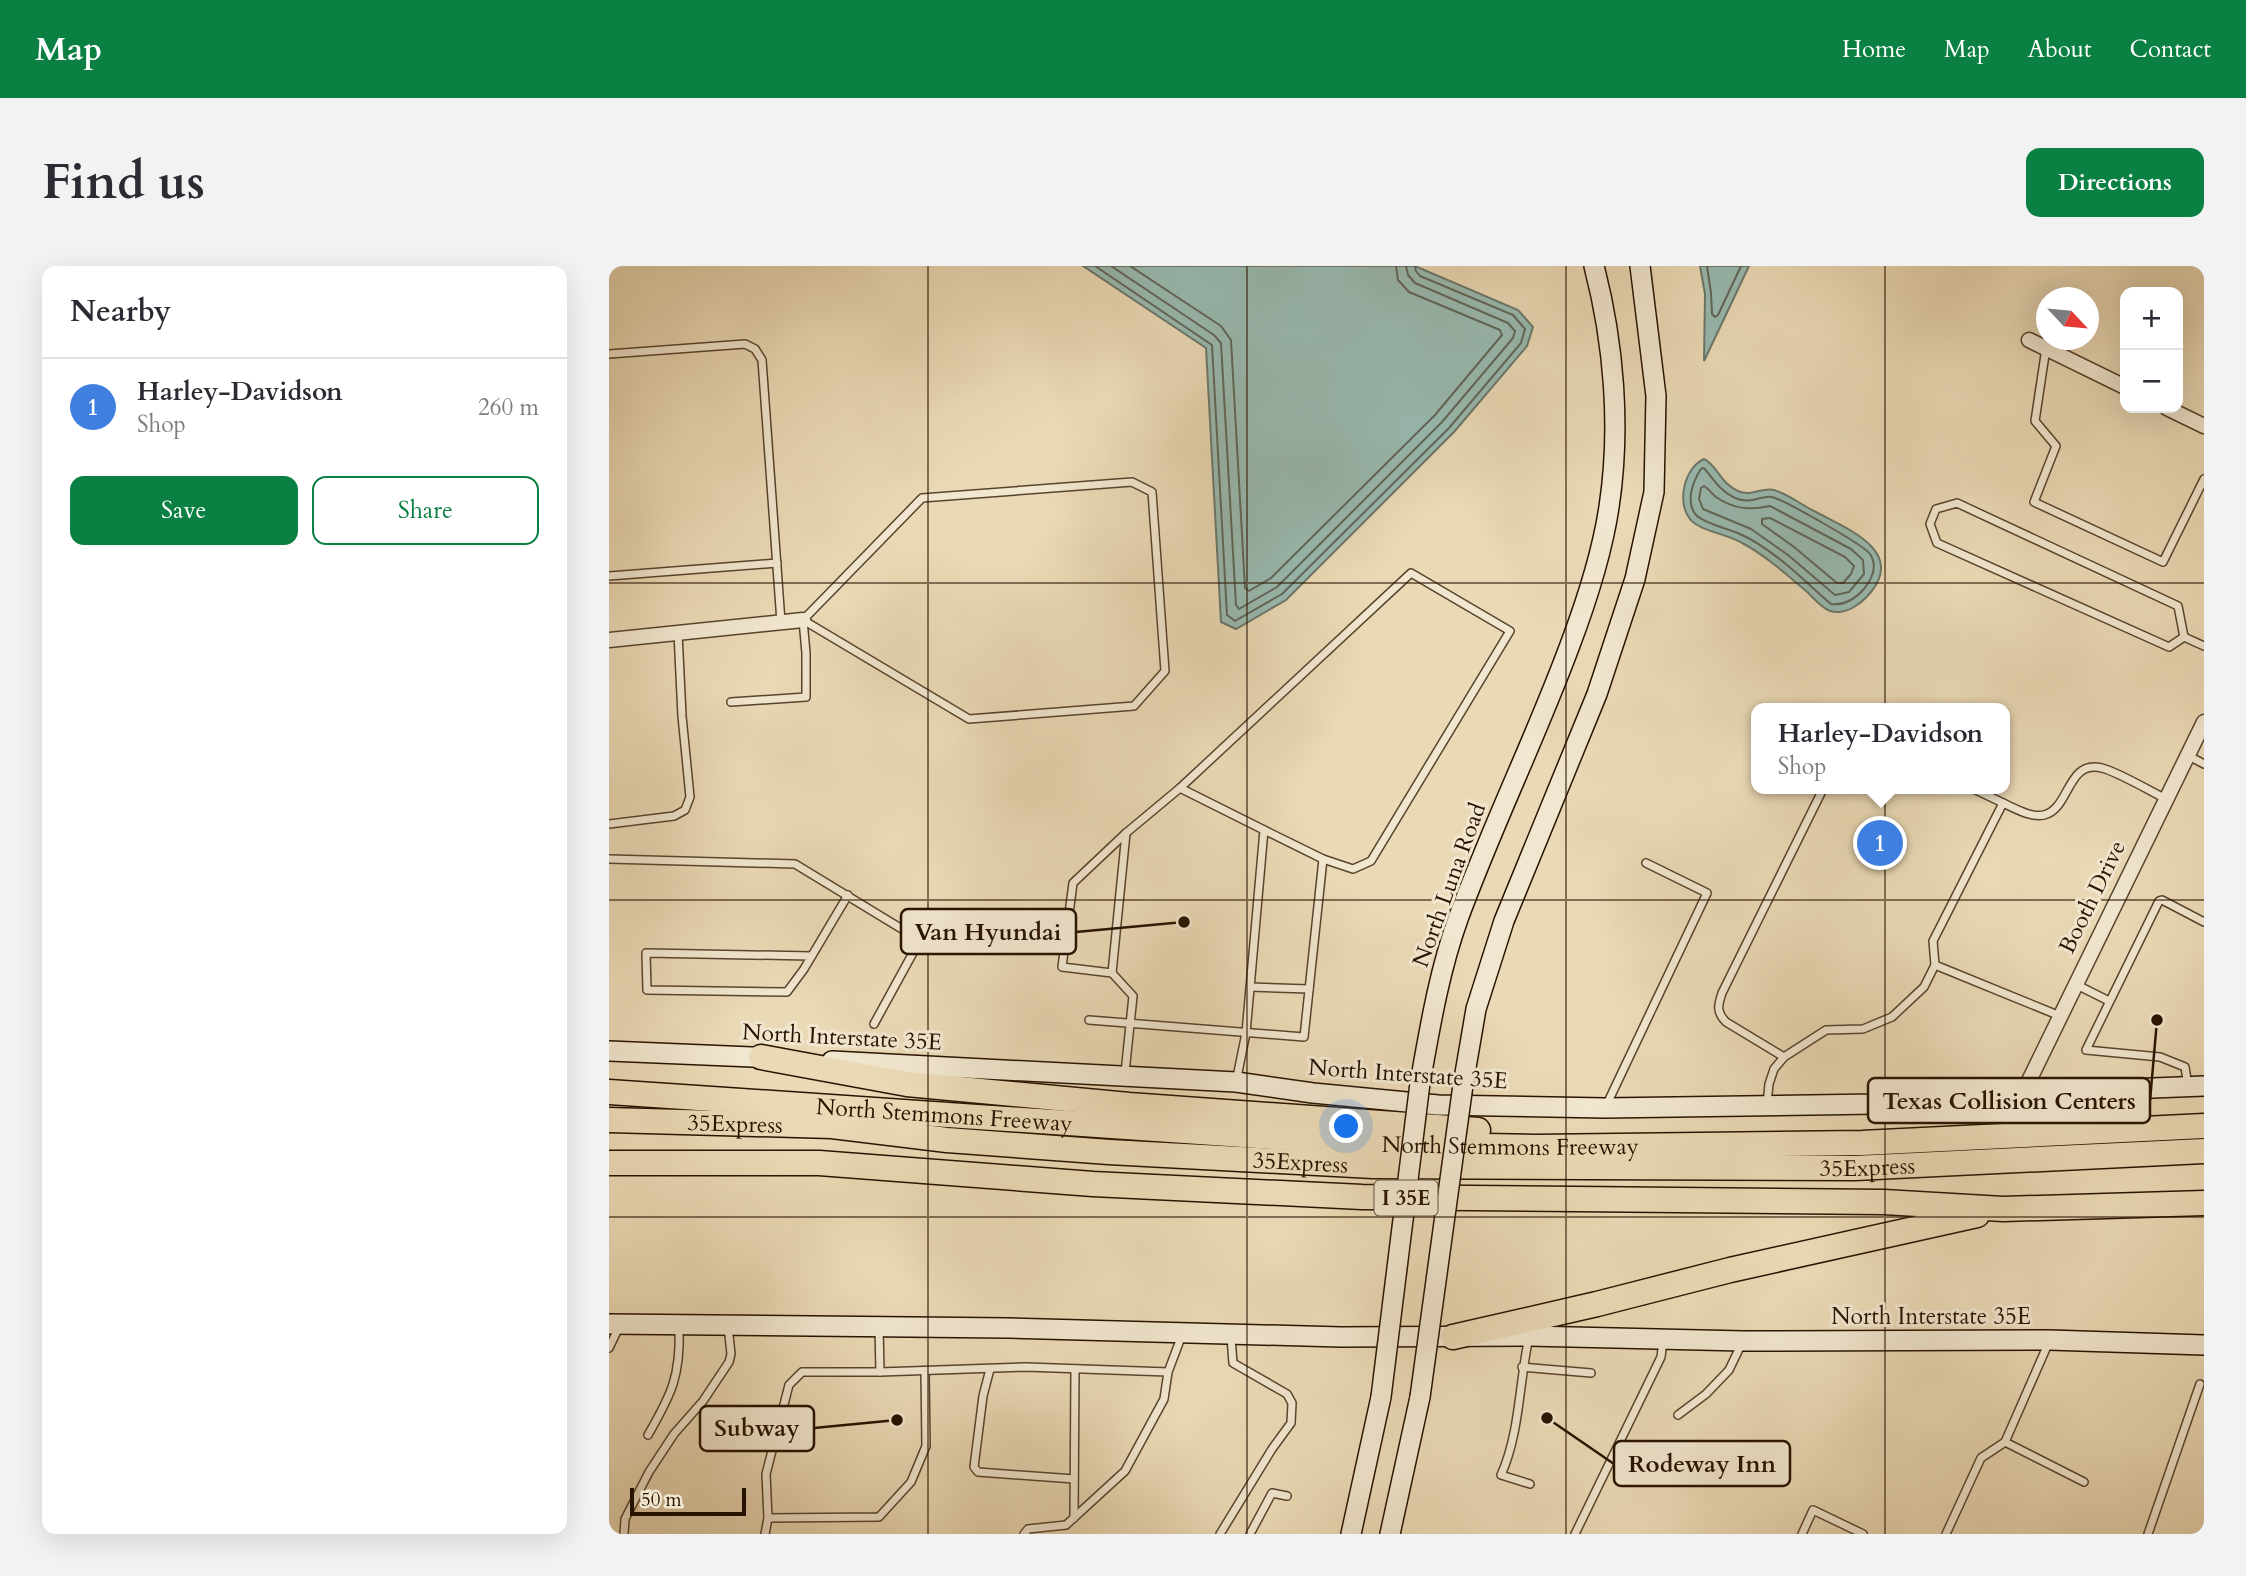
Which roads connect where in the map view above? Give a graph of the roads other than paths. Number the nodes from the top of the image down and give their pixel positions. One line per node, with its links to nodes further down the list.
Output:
1 (1594, 266): 101 (main road, North Luna Road, bridge)
2 (1640, 266): 102 (main road, bridge)
3 (2029, 340): 4 (street)
4 (2036, 343)
5 (2046, 350): 11 (lane)
6 (2050, 350): 8 (street)
7 (609, 354): 12 (lane)
8 (2120, 385)
9 (2177, 413): 10 (street)
10 (2204, 426)
11 (2204, 479)
12 (777, 563): 13 (lane); 15 (lane)
13 (609, 576)
14 (803, 620): 14 (lane); 15 (street); 20 (lane)
15 (781, 622): 16 (street)
16 (678, 633): 18 (street); 29 (lane)
17 (2184, 637): 17 (lane); 19 (lane)
18 (609, 640)
19 (2204, 646)
20 (731, 702)
21 (2204, 722): 22 (street, Booth Drive)
22 (2187, 755): 23 (lane); 27 (street, Booth Drive)
23 (2204, 764)
24 (1180, 788): 30 (lane); 31 (lane); 33 (lane)
25 (1821, 794): 50 (lane)
26 (1984, 794): 28 (lane)
27 (2165, 799): 28 (lane); 40 (street, Booth Drive)
28 (2003, 803): 38 (lane)
29 (609, 824)
30 (1264, 830): 33 (lane); 41 (lane)
31 (1126, 833): 39 (lane); 39 (lane)
32 (609, 859): 35 (lane)
33 (1323, 859): 42 (lane)
34 (1646, 863): 58 (lane)
35 (848, 895): 37 (lane); 46 (lane)
36 (2204, 922): 43 (lane)
37 (811, 956): 37 (lane)
38 (1935, 965): 44 (lane); 50 (lane)
39 (1112, 973): 47 (lane)
40 (2075, 984): 43 (lane); 44 (street, Booth Drive)
41 (1250, 987): 42 (lane); 48 (lane)
42 (1309, 989): 48 (lane)
43 (2109, 1001): 54 (lane)
44 (2060, 1016): 56 (street, Booth Drive)
45 (1089, 1020): 47 (lane)
46 (874, 1024)
47 (1130, 1024): 48 (lane); 52 (lane)
48 (1246, 1033): 53 (lane)
49 (609, 1051): 51 (main road, North Interstate 35E)
50 (1784, 1057): 57 (lane)
51 (761, 1058): 52 (main road, North Interstate 35E); 61 (highway)
52 (1125, 1076): 53 (main road, North Interstate 35E)
53 (1236, 1082): 58 (main road, North Interstate 35E)
54 (2196, 1086): 56 (main road, North Interstate 35E)
55 (609, 1092): 61 (highway, North Stemmons Freeway)
56 (2023, 1093): 57 (main road, North Interstate 35E)
57 (1767, 1104): 58 (main road, North Interstate 35E)
58 (1605, 1108)
59 (609, 1120): 62 (highway, 35Express)
60 (2204, 1126): 61 (highway, North Stemmons Freeway)
61 (1536, 1147)
62 (2204, 1151)
63 (609, 1163): 65 (highway, I 35E)
64 (2204, 1203): 65 (highway, I 35E)
65 (2003, 1209): 73 (highway)
66 (615, 1324): 67 (main road, North Interstate 35E); 78 (lane)
67 (679, 1324): 68 (main road, North Interstate 35E); 88 (lane)
68 (727, 1325): 69 (main road, North Interstate 35E); 96 (lane)
69 (879, 1326): 70 (main road, North Interstate 35E); 82 (lane)
70 (1182, 1333): 71 (main road, North Interstate 35E); 84 (lane)
71 (1231, 1333): 73 (main road, North Interstate 35E); 99 (lane)
72 (1529, 1336): 73 (main road, North Interstate 35E); 74 (main road, North Interstate 35E); 79 (lane)
73 (1453, 1337)
74 (1663, 1340): 76 (main road, North Interstate 35E); 103 (lane)
75 (2049, 1340): 76 (main road, North Interstate 35E); 77 (main road, North Interstate 35E); 89 (lane)
76 (1743, 1341): 87 (lane)
77 (2204, 1345)
78 (609, 1348)
79 (1522, 1367): 85 (lane); 92 (lane)
80 (1075, 1368): 81 (lane); 84 (lane); 90 (lane)
81 (990, 1369): 83 (lane); 90 (lane)
82 (880, 1372): 83 (lane); 94 (lane)
83 (925, 1372): 94 (lane)
84 (1168, 1372): 95 (lane)
85 (1591, 1373)
86 (2200, 1384): 107 (lane)
87 (1678, 1415)
88 (648, 1435)
89 (2005, 1442): 91 (lane); 106 (lane)
90 (1074, 1479): 95 (lane)
91 (2084, 1482)
92 (1530, 1484)
93 (1287, 1496): 100 (lane)
94 (768, 1518): 97 (lane)
95 (1074, 1518): 98 (lane)
96 (624, 1534)
97 (765, 1534)
98 (1024, 1534)
99 (1220, 1534)
100 (1249, 1534)
101 (1351, 1534)
102 (1390, 1534)
103 (1575, 1534)
104 (1802, 1534): 105 (lane)
105 (1863, 1534)
106 (1946, 1534)
107 (2148, 1534)

